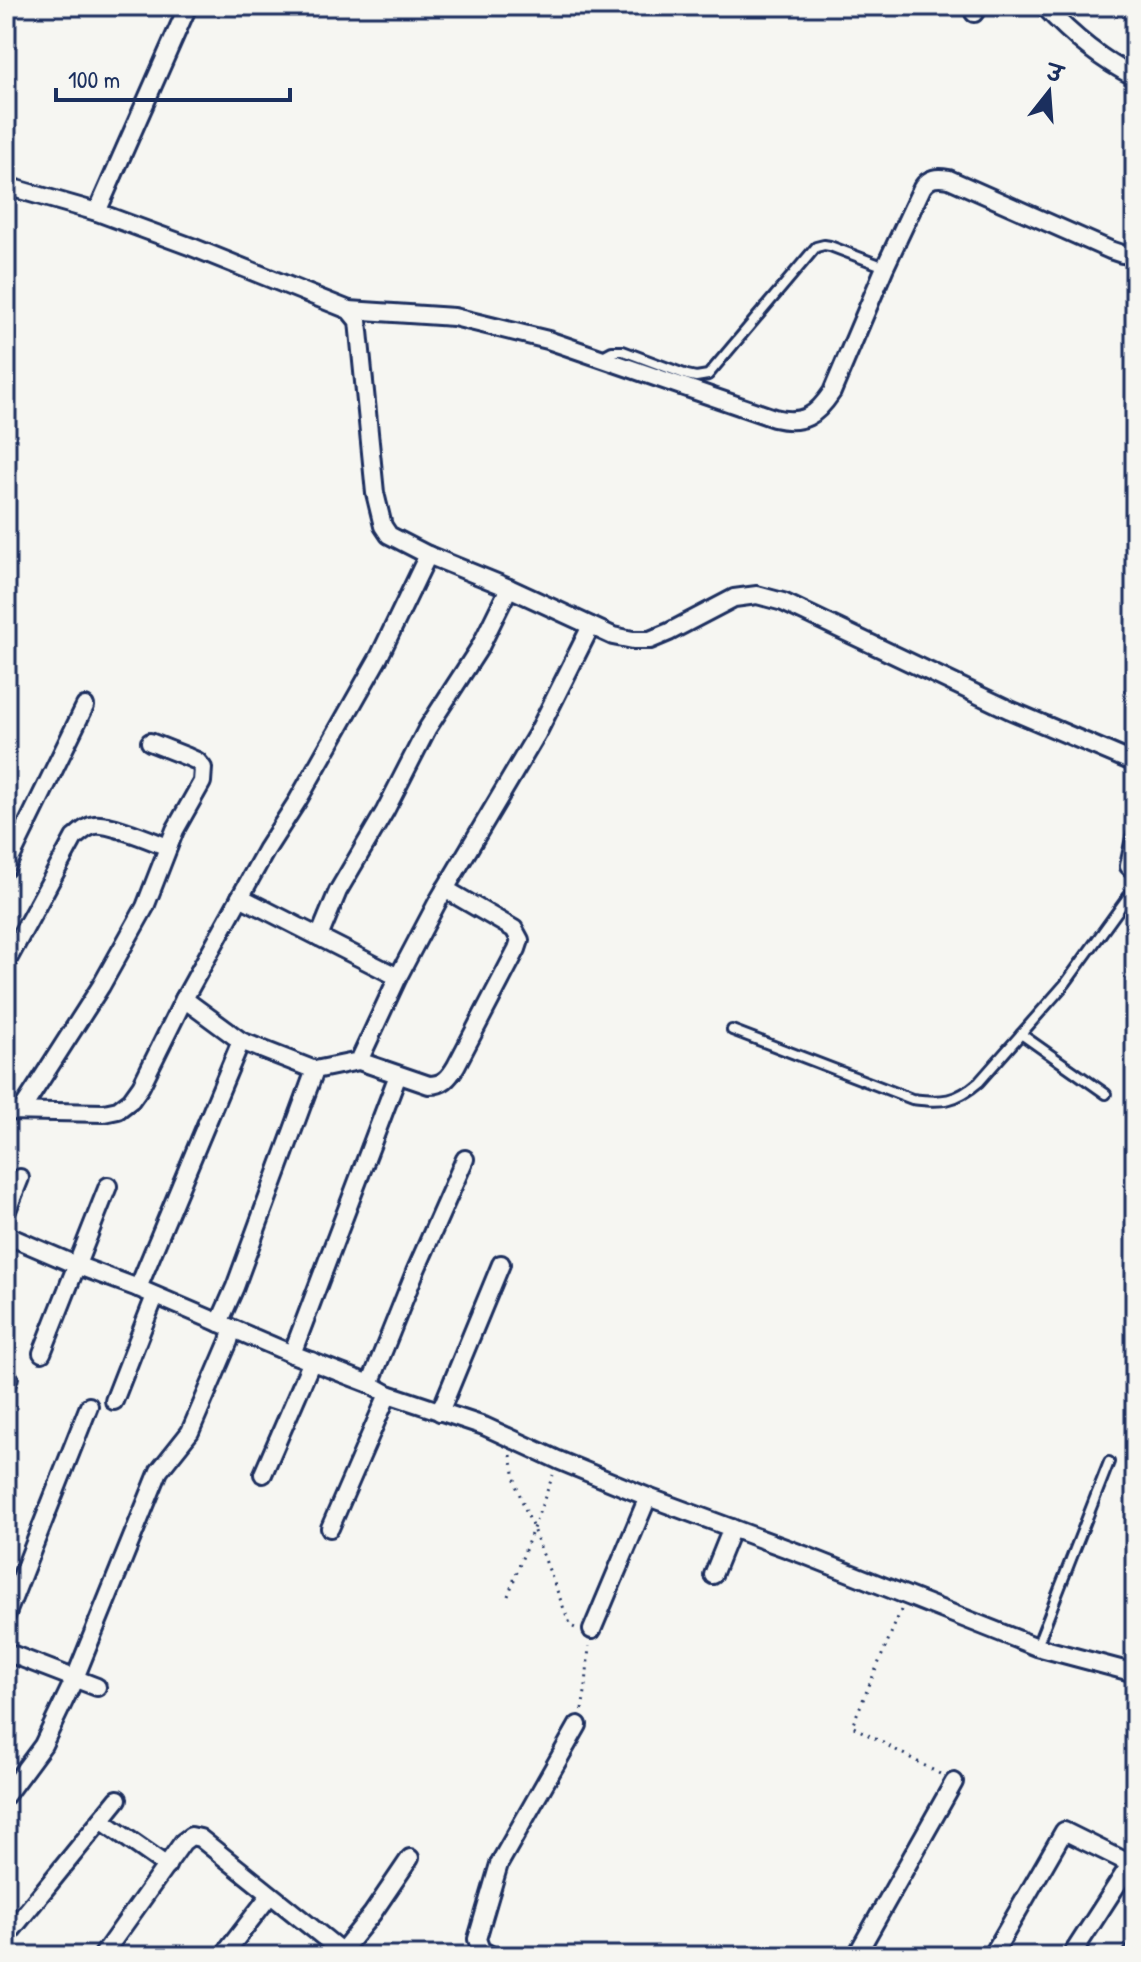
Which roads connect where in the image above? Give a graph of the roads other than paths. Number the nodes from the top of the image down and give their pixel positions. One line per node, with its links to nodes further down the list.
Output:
1 (188, 6): 5 (street)
2 (1044, 6): 3 (street)
3 (1135, 77)
4 (6, 186): 5 (street)
5 (97, 212): 8 (street)
6 (1135, 255): 7 (street)
7 (885, 267): 9 (lane); 9 (street)
8 (349, 310): 9 (street); 10 (street)
9 (598, 358)
10 (428, 555): 11 (street); 22 (street)
11 (509, 588): 12 (street); 23 (street)
12 (591, 626): 15 (street); 21 (street)
13 (85, 706): 18 (street)
14 (150, 742): 17 (street)
15 (1135, 763)
16 (1135, 838): 19 (street)
17 (168, 847): 24 (street); 34 (street)
18 (6, 868)
19 (1135, 871)
20 (1135, 887): 28 (lane)
21 (445, 889): 25 (street); 32 (street)
22 (240, 897): 23 (street); 26 (street)
23 (319, 937): 25 (street)
24 (6, 963)
25 (398, 977): 30 (street)
26 (184, 999): 29 (street); 34 (street)
27 (732, 1030): 28 (lane)
28 (1021, 1034): 33 (lane)
29 (241, 1041): 31 (street); 42 (street)
30 (359, 1061): 31 (street); 32 (street)
31 (315, 1070): 44 (street)
32 (398, 1075): 46 (street)
33 (1106, 1094)
34 (13, 1111)
35 (465, 1159): 48 (street)
36 (20, 1178): 38 (street)
37 (108, 1186): 41 (street)
38 (6, 1213)
39 (6, 1235): 41 (street)
40 (501, 1264): 52 (street)
41 (76, 1265): 42 (street); 45 (street)
42 (138, 1288): 43 (street)
43 (155, 1296): 44 (street); 50 (street)
44 (226, 1326): 46 (street); 64 (street)
45 (42, 1353)
46 (292, 1354): 47 (street)
47 (312, 1361): 48 (street); 54 (street)
48 (370, 1384): 49 (street)
49 (388, 1394): 52 (street); 56 (street)
50 (114, 1401)
51 (89, 1406): 59 (street)
52 (440, 1412): 55 (street)
53 (1109, 1462): 61 (lane)
54 (263, 1474)
55 (648, 1497): 57 (street); 60 (street)
56 (330, 1528)
57 (732, 1528): 58 (street); 61 (street)
58 (713, 1575)
59 (6, 1616)
60 (592, 1633)
61 (1037, 1647): 63 (street)
62 (6, 1652): 64 (street)
63 (1135, 1673)
64 (75, 1678): 65 (street); 68 (street)
65 (97, 1687)
66 (578, 1725): 79 (street)
67 (954, 1782): 80 (street)
68 (6, 1795)
69 (118, 1799): 70 (street)
70 (101, 1820): 73 (street); 75 (street)
71 (410, 1858): 76 (street)
72 (1133, 1864): 81 (street); 82 (street)
73 (167, 1866): 74 (street); 77 (street)
74 (270, 1895): 76 (street); 78 (street)
75 (6, 1937)
76 (339, 1954)
77 (102, 1956)
78 (223, 1956)
79 (492, 1956)
80 (856, 1956)
81 (992, 1956)
82 (1071, 1956)

